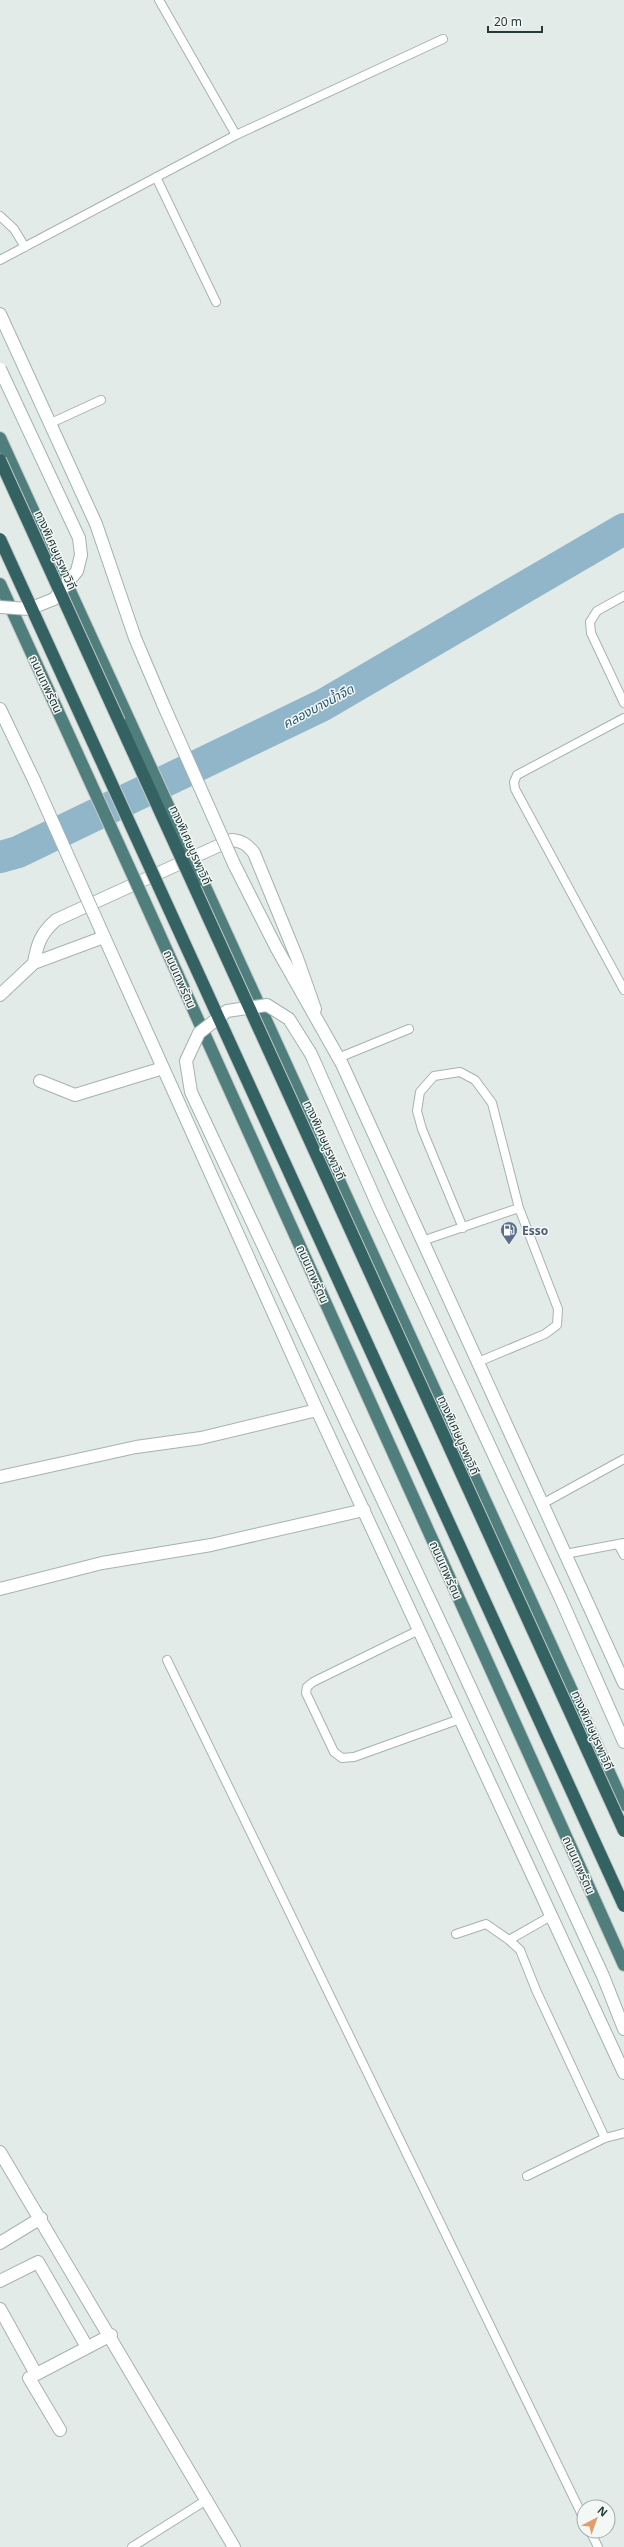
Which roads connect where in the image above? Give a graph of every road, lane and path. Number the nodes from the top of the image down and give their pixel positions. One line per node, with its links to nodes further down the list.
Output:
1 (159, 0): 3 (lane)
2 (443, 39): 3 (lane)
3 (236, 135): 4 (lane)
4 (156, 177): 6 (lane); 8 (lane)
5 (0, 216): 6 (lane)
6 (25, 247): 7 (lane)
7 (0, 260)
8 (216, 302)
9 (0, 314): 12 (main road)
10 (0, 369): 18 (main road, bridge)
11 (101, 400): 12 (lane)
12 (51, 423): 26 (main road, bridge)
13 (0, 438): 49 (highway, bridge)
14 (0, 460): 50 (highway, ทางพิเศษบูรพาวิถี, bridge)
15 (0, 539): 51 (highway, bridge)
16 (0, 584): 55 (highway, ถนนเทพรัตน, bridge)
17 (624, 596): 19 (lane)
18 (0, 607)
19 (624, 703)
20 (0, 708): 22 (main road, bridge)
21 (624, 718): 24 (lane)
22 (103, 933): 23 (main road); 29 (main road)
23 (34, 963): 25 (main road); 26 (main road)
24 (624, 990)
25 (0, 995)
26 (317, 1017): 28 (main road)
27 (409, 1029): 28 (lane)
28 (338, 1058): 33 (main road)
29 (163, 1068): 30 (main road); 35 (main road)
30 (40, 1081)
31 (519, 1208): 32 (lane); 32 (lane); 34 (lane)
32 (463, 1228): 33 (lane)
33 (422, 1241): 34 (main road)
34 (478, 1362): 38 (main road)
35 (316, 1410): 37 (main road); 39 (main road)
36 (624, 1459): 38 (lane)
37 (0, 1477)
38 (542, 1504): 41 (main road)
39 (364, 1510): 43 (main road); 44 (main road)
40 (621, 1543): 41 (lane); 42 (lane)
41 (566, 1554): 46 (main road)
42 (624, 1555)
43 (0, 1589)
44 (419, 1630): 47 (main road); 47 (lane)
45 (167, 1660): 71 (lane)
46 (624, 1683)
47 (460, 1719): 52 (main road)
48 (624, 1742): 56 (main road, bridge)
49 (624, 1805)
50 (624, 1831)
51 (624, 1906)
52 (551, 1916): 54 (lane); 57 (main road)
53 (456, 1934): 54 (lane)
54 (509, 1940): 59 (lane)
55 (624, 1965)
56 (624, 2029)
57 (624, 2073)
58 (624, 2133): 59 (lane)
59 (605, 2138): 61 (lane)
60 (0, 2152): 62 (main road)
61 (527, 2176)
62 (41, 2218): 63 (main road); 66 (main road)
63 (0, 2243)
64 (0, 2281): 67 (main road)
65 (0, 2309): 68 (main road)
66 (110, 2335): 67 (main road); 70 (main road)
67 (88, 2347): 68 (main road)
68 (36, 2374): 69 (main road)
69 (60, 2430)
70 (208, 2499): 72 (lane); 73 (main road)
71 (576, 2503)
72 (132, 2547)
73 (234, 2547)

